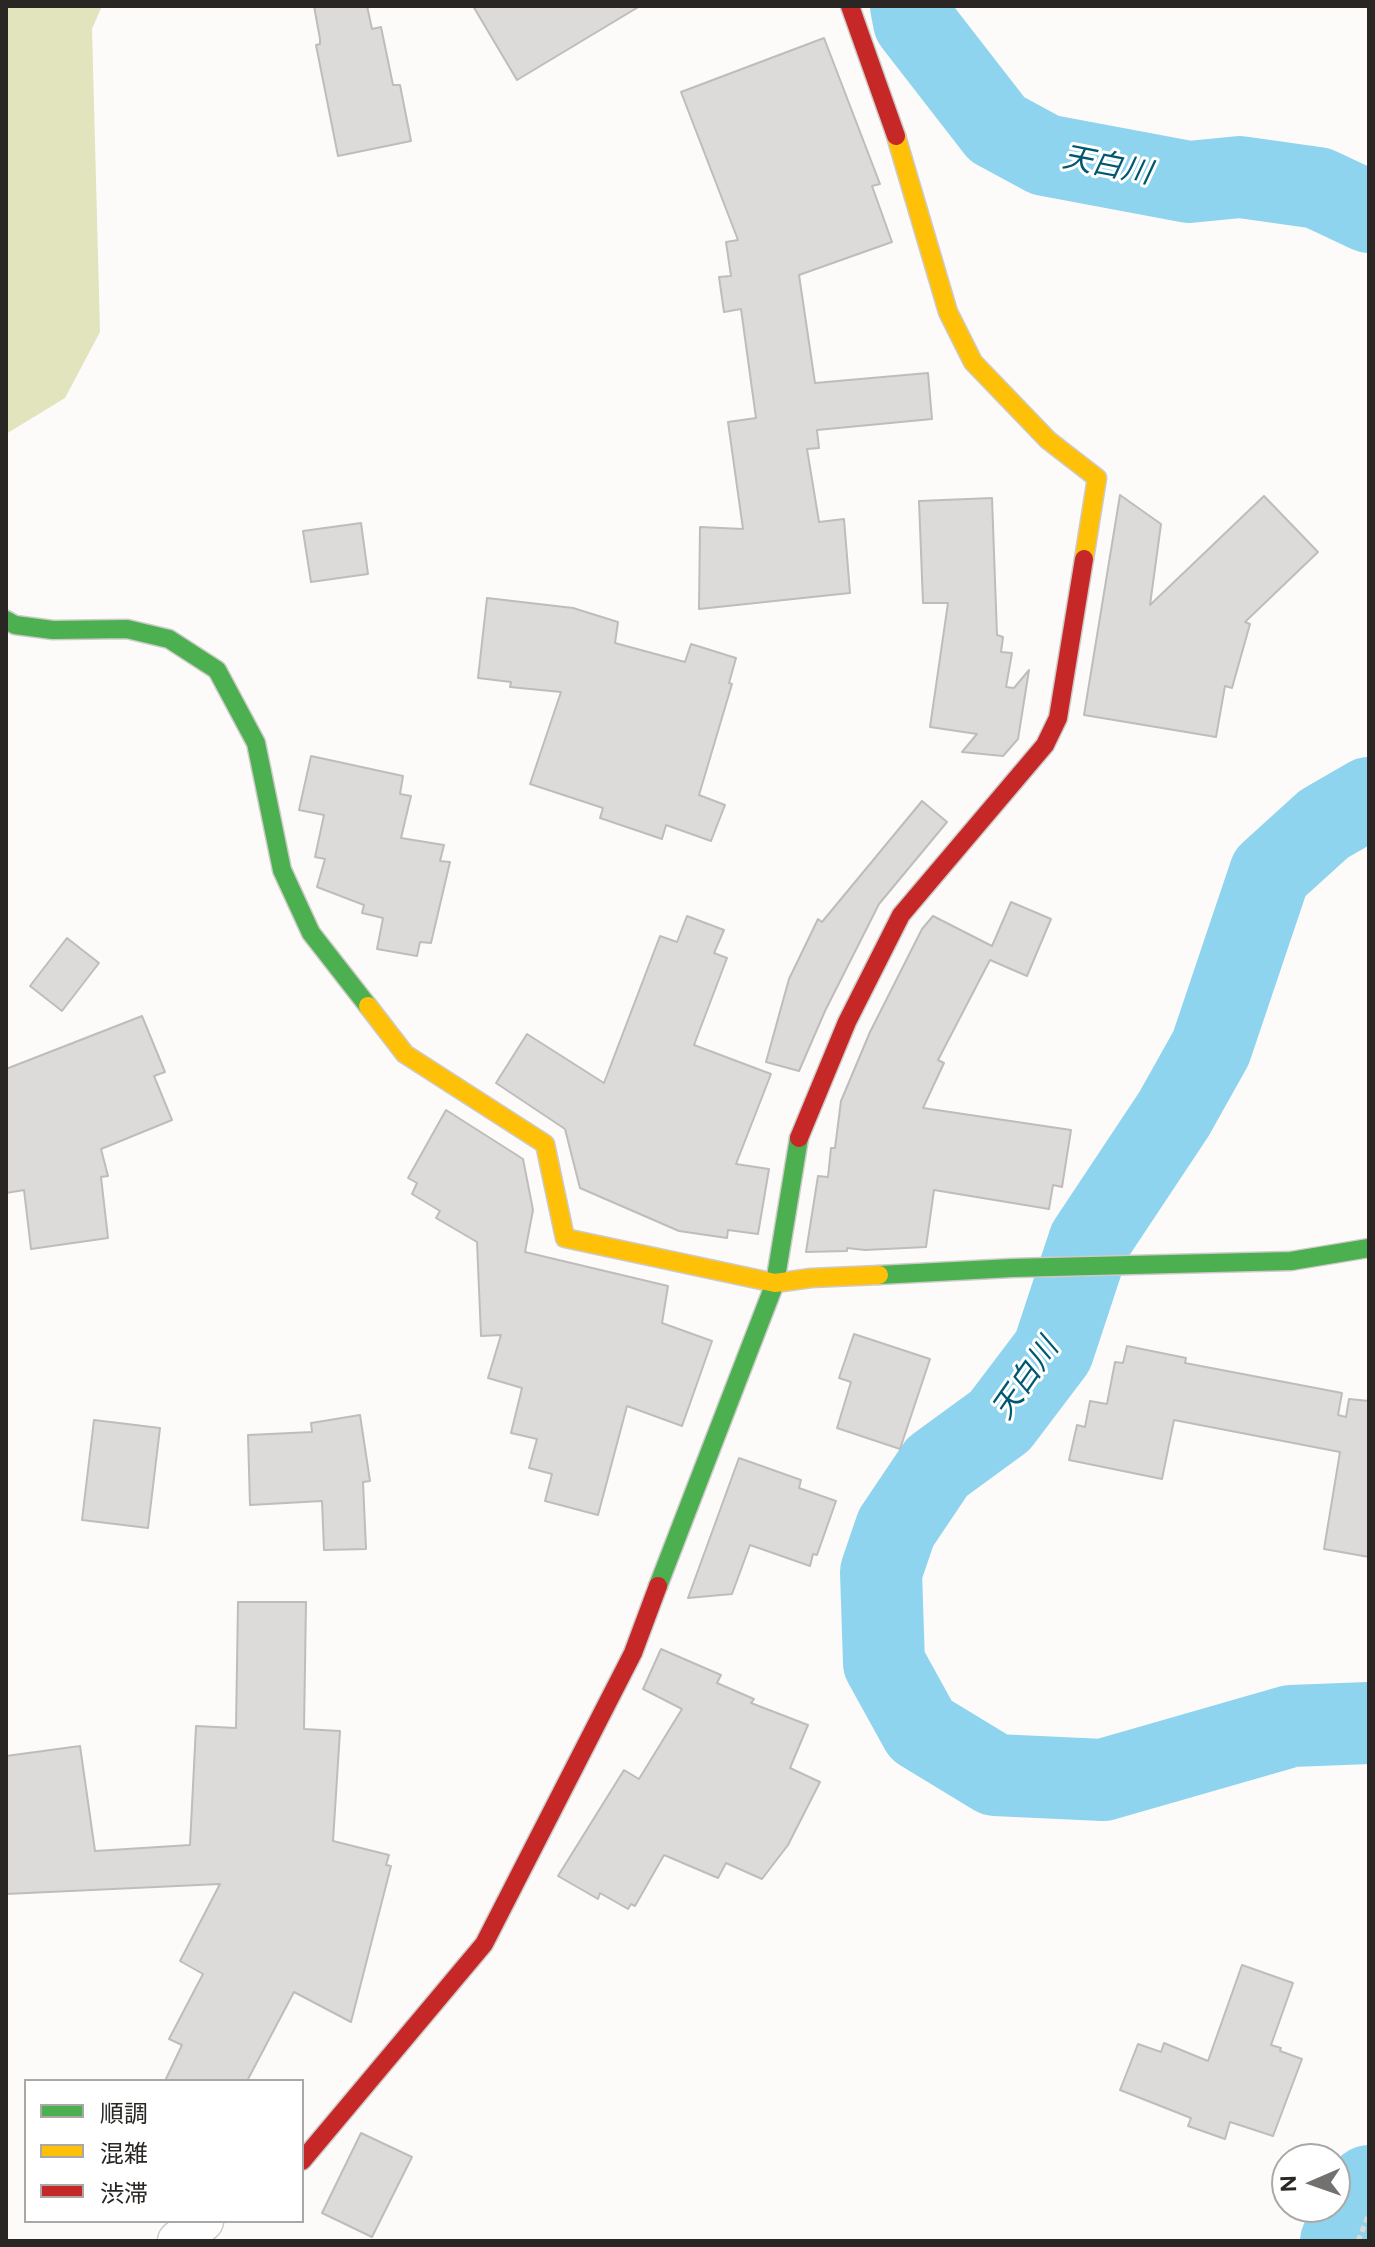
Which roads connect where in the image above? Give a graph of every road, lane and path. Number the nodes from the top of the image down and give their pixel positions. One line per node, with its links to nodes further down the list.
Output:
1 (850, 6): 4 (street)
2 (6, 620): 4 (street)
3 (1369, 1248): 4 (street)
4 (775, 1283): 5 (street)
5 (304, 2159)
6 (1369, 2214): 9 (path)
7 (200, 2223): 8 (street)
8 (178, 2241)
9 (1358, 2241)

